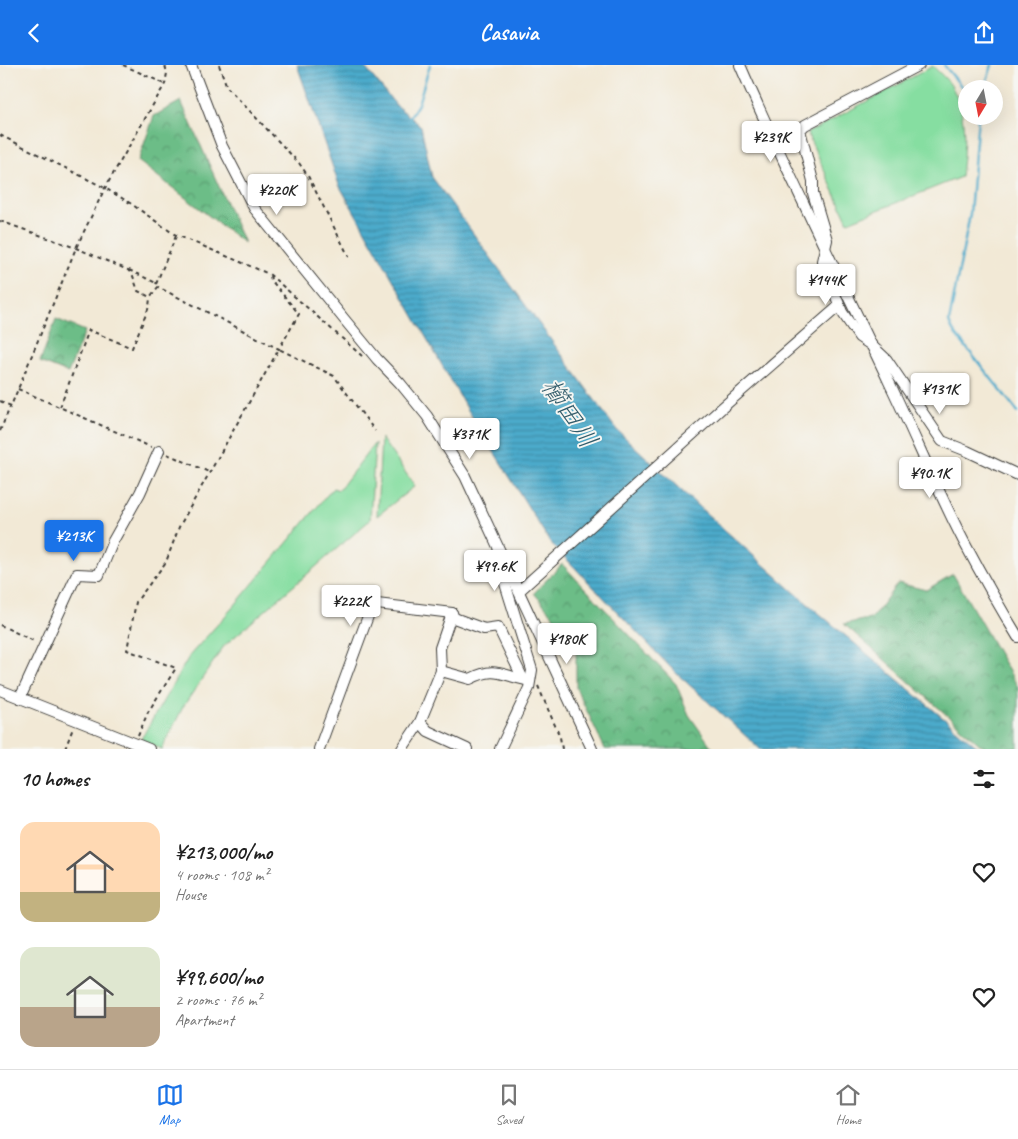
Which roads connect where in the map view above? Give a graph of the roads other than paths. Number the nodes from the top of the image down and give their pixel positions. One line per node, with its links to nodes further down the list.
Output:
1 (191, 65): 9 (street)
2 (740, 65): 4 (street)
3 (919, 65): 4 (street)
4 (825, 251): 5 (street); 6 (street)
5 (839, 306): 6 (street); 10 (street)
6 (871, 345): 8 (street); 12 (street)
7 (159, 451): 16 (street)
8 (1018, 475)
9 (498, 546): 10 (street); 14 (street)
10 (523, 588): 23 (street)
11 (452, 613): 13 (street); 14 (street); 19 (street)
12 (1018, 637)
13 (441, 671): 14 (street); 17 (street)
14 (529, 677): 22 (street)
15 (0, 689): 16 (street)
16 (20, 697): 18 (street)
17 (420, 722): 20 (street); 21 (street)
18 (149, 749)
19 (319, 749)
20 (402, 749)
21 (467, 749)
22 (500, 749)
23 (592, 749)

